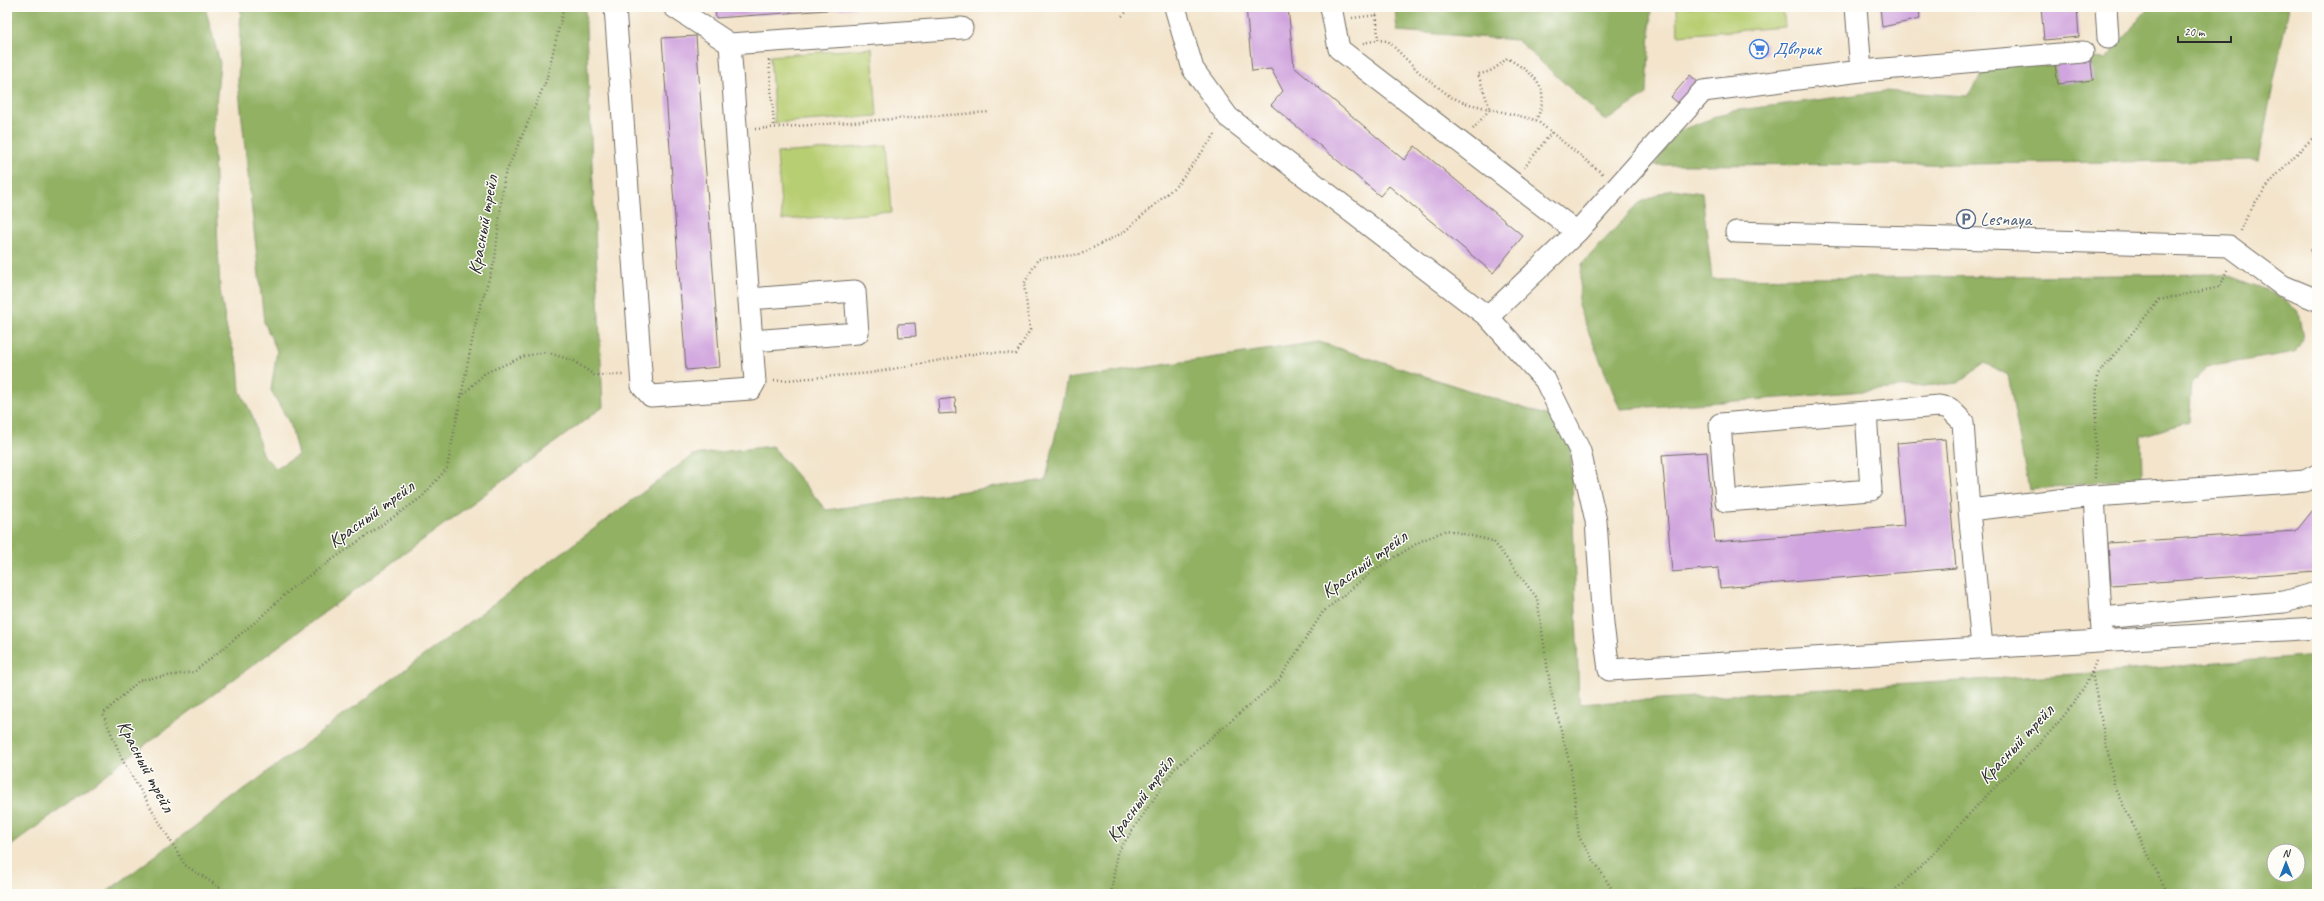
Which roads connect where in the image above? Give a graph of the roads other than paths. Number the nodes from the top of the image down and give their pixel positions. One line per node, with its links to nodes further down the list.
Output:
1 (615, 7): 17 (street)
2 (674, 7): 9 (street)
3 (1175, 7): 16 (street)
4 (1331, 7): 12 (street)
5 (1856, 7): 11 (street)
6 (2106, 7): 8 (street)
7 (962, 28): 9 (street)
8 (2108, 38)
9 (730, 44): 14 (street)
10 (2083, 52): 11 (street)
11 (1861, 71): 12 (street)
12 (1577, 232): 16 (street)
13 (1736, 232): 15 (street)
14 (749, 299): 17 (street); 17 (street)
15 (2317, 300)
16 (1488, 317): 26 (street)
17 (752, 341)
18 (1866, 412): 18 (street); 21 (street)
19 (2317, 475): 20 (street)
20 (2094, 496): 21 (street); 23 (street)
21 (1969, 510): 26 (street)
22 (2317, 593): 23 (street)
23 (2101, 618): 25 (street)
24 (2317, 628): 25 (street)
25 (2103, 640): 26 (street)
26 (1982, 647)

